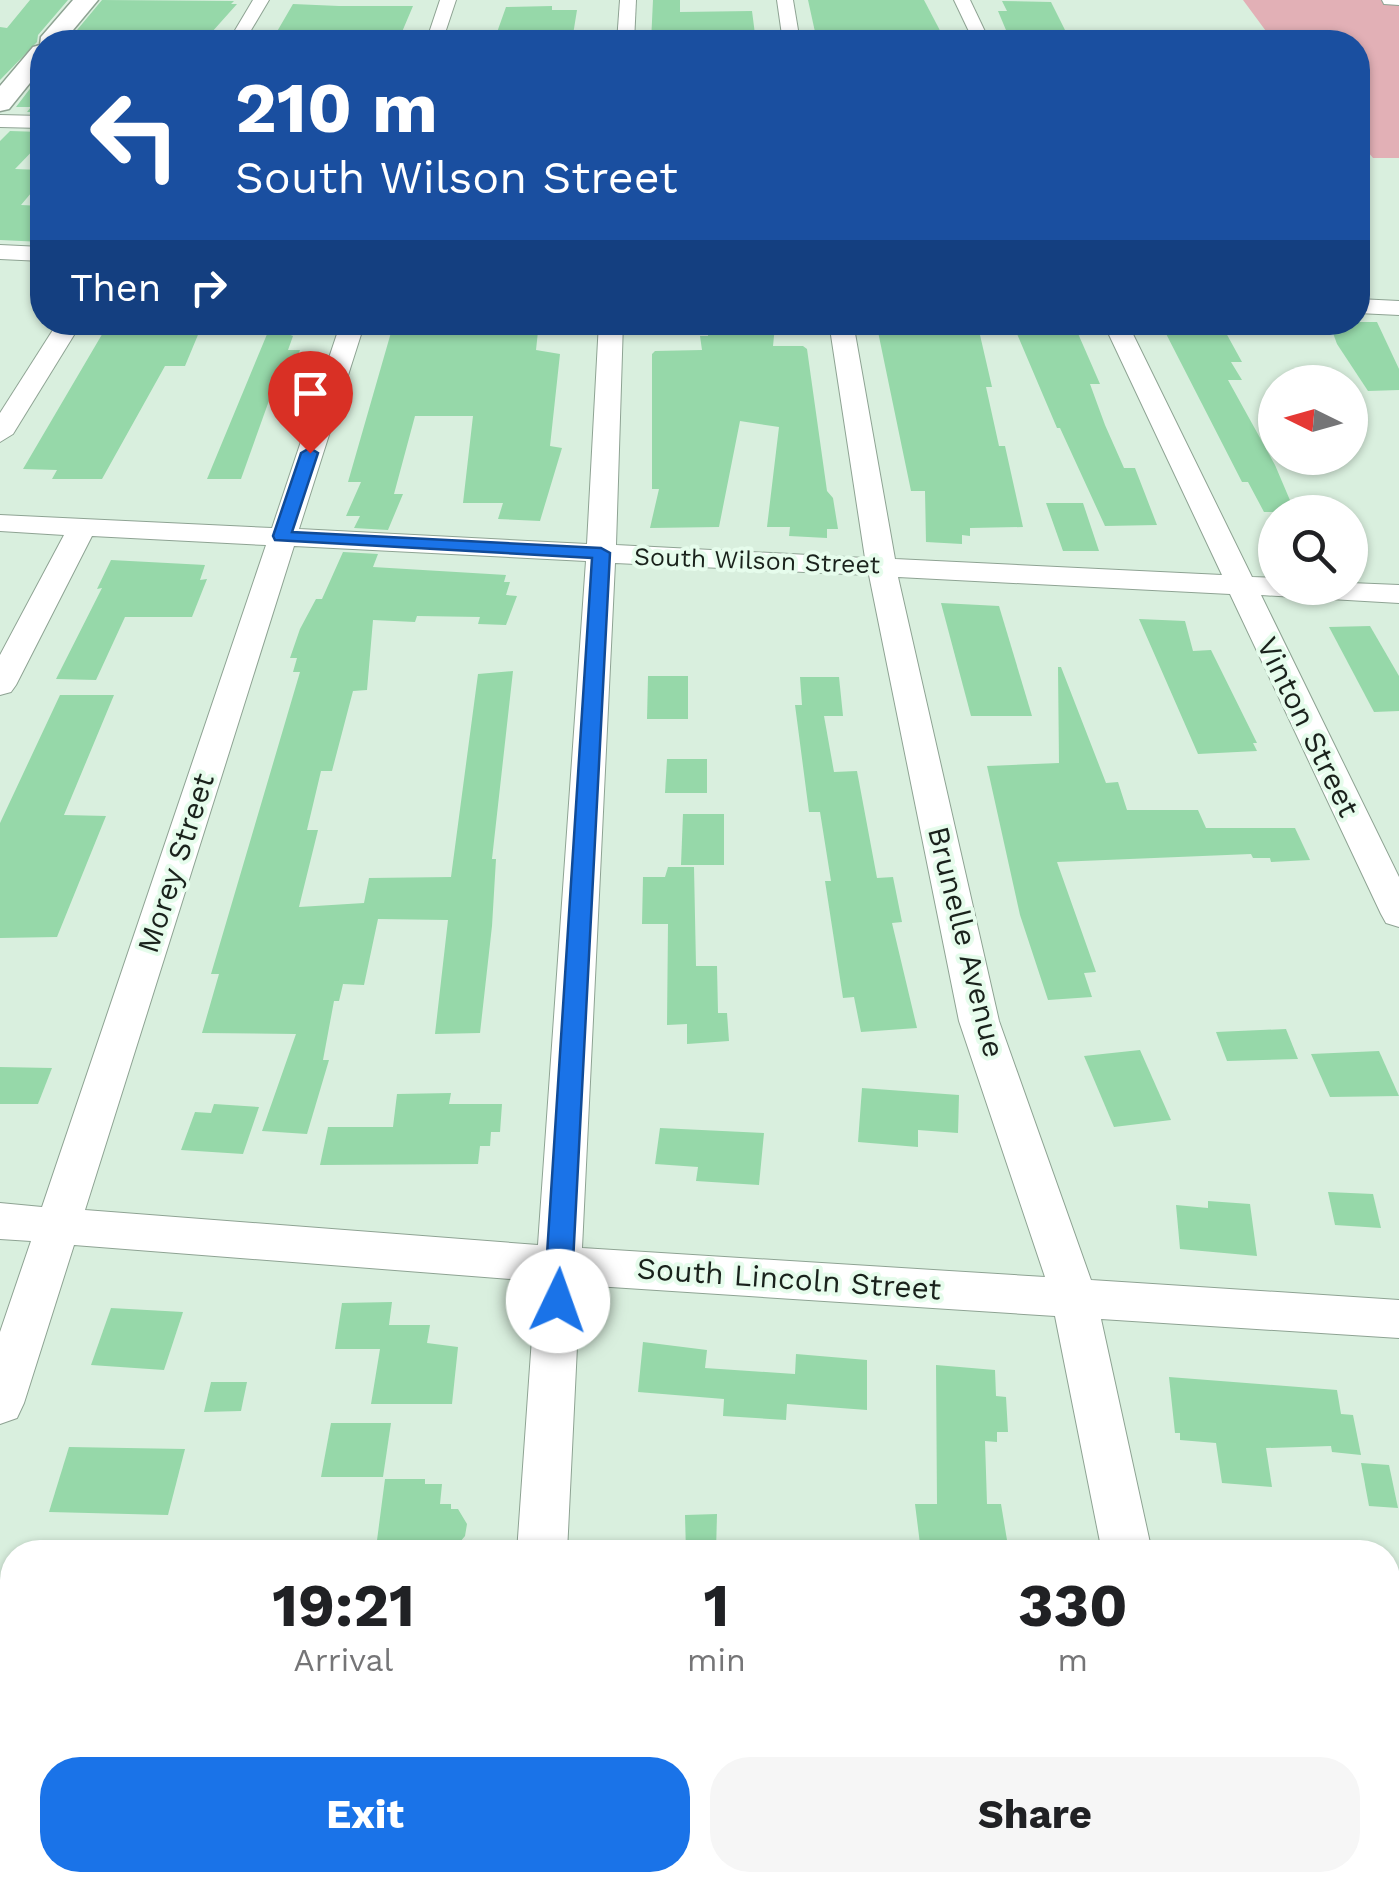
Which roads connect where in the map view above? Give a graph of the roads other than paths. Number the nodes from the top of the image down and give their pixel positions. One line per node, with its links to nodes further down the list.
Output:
1 (86, 0): 9 (street)
2 (262, 0): 10 (street)
3 (448, 0): 11 (street)
4 (628, 0): 12 (street)
5 (784, 0): 13 (street)
6 (962, 0): 14 (street)
7 (1390, 0): 8 (street)
8 (1399, 0)
9 (60, 30)
10 (243, 30)
11 (438, 30)
12 (627, 30)
13 (790, 30)
14 (976, 30)
15 (30, 67): 16 (street)
16 (0, 103)
17 (0, 120): 18 (street)
18 (30, 121)
19 (0, 252): 20 (street)
20 (30, 253)
21 (1370, 307): 22 (street)
22 (1399, 308)
23 (62, 335): 28 (street)
24 (349, 335): 31 (street, Morey Street)
25 (610, 335): 32 (street)
26 (843, 335): 33 (street, Brunelle Avenue)
27 (1120, 335): 34 (street, Vinton Street)
28 (0, 434)
29 (0, 523): 30 (street, South Wilson Street)
30 (82, 527): 31 (street, South Wilson Street); 38 (street)
31 (282, 536): 32 (street, South Wilson Street); 41 (street, Morey Street)
32 (601, 553): 33 (street, South Wilson Street); 42 (street)
33 (881, 565): 34 (street, South Wilson Street); 43 (street, Brunelle Avenue)
34 (1240, 585): 35 (street, South Wilson Street); 39 (street, Vinton Street)
35 (1258, 586)
36 (1368, 592): 37 (street, South Wilson Street)
37 (1399, 594)
38 (0, 685)
39 (1399, 914)
40 (0, 1222): 41 (street, South Lincoln Street)
41 (60, 1226): 42 (street, South Lincoln Street); 45 (street, Morey Street)
42 (560, 1265): 43 (street, South Lincoln Street); 46 (street)
43 (1074, 1297): 44 (street, South Lincoln Street); 47 (street, Brunelle Avenue)
44 (1399, 1319)
45 (0, 1402)
46 (543, 1540)
47 (1125, 1540)

